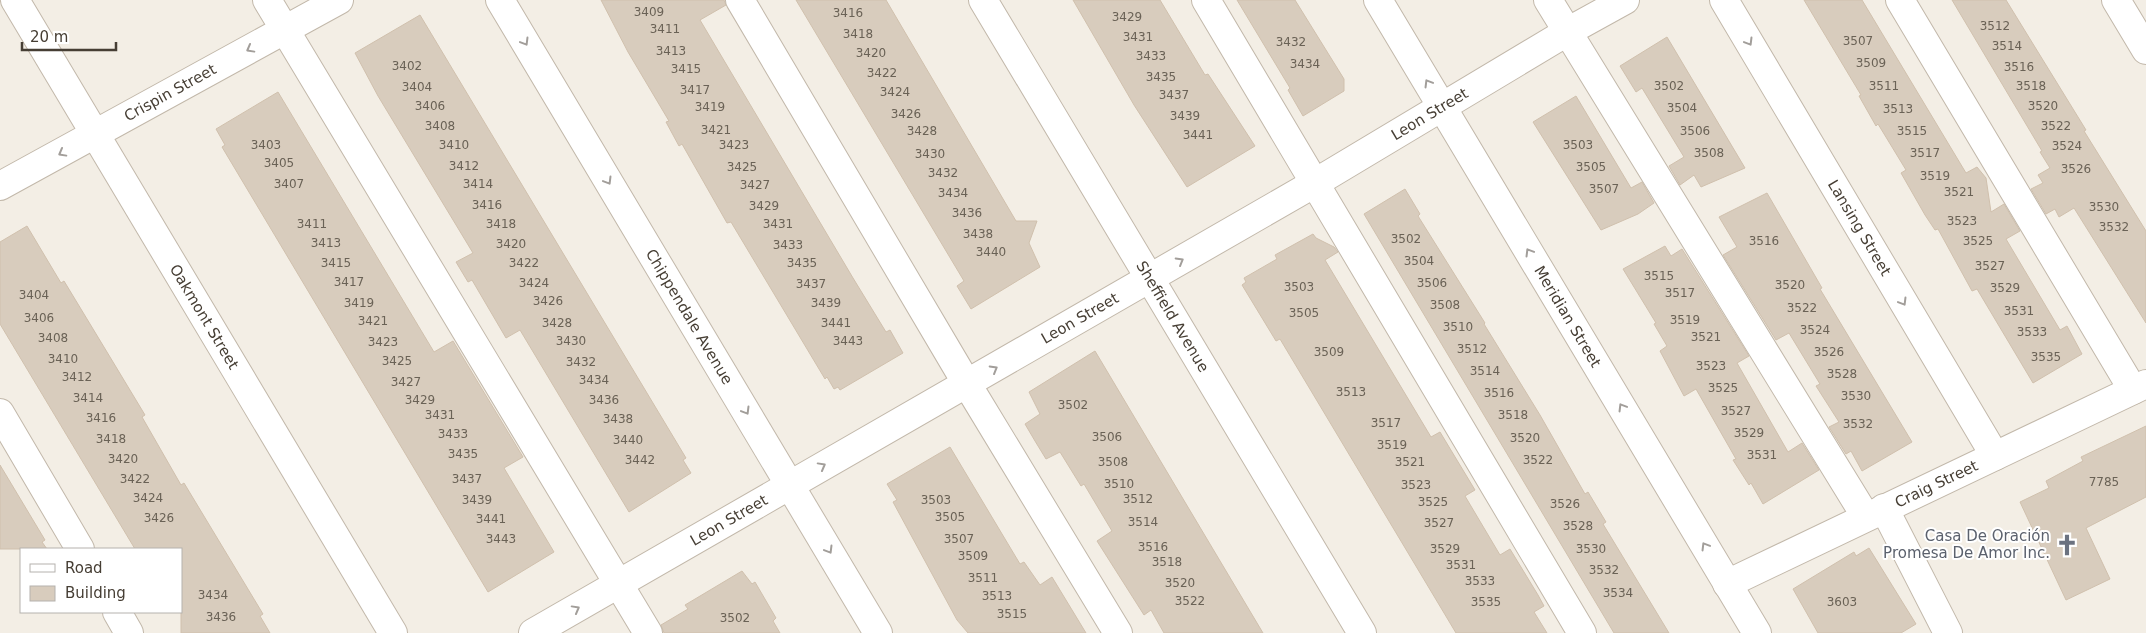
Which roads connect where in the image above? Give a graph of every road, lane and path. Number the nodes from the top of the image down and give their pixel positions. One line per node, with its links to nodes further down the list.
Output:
1 (15, 0): 18 (street, Oakmont Street)
2 (267, 0): 14 (street)
3 (339, 0): 14 (street, Crispin Street)
4 (500, 0): 26 (street, Chippendale Avenue, one-way to 26)
5 (740, 0): 22 (street)
6 (983, 0): 21 (street, Sheffield Avenue)
7 (1206, 0): 19 (street)
8 (1378, 0): 17 (street, Meridian Street, one-way to 8)
9 (1548, 0): 15 (street)
10 (1625, 0): 15 (street, Leon Street)
11 (1724, 0): 25 (street, Lansing Street, one-way to 25)
12 (1900, 0): 23 (street)
13 (2116, 0): 16 (street)
14 (285, 30): 18 (street, Crispin Street, one-way to 18); 30 (street)
15 (1567, 32): 17 (street, Leon Street); 27 (street)
16 (2146, 50)
17 (1442, 108): 19 (street, Leon Street); 29 (street, Meridian Street, one-way to 17)
18 (95, 134): 20 (street, Crispin Street, one-way to 20); 33 (street, Oakmont Street)
19 (1315, 183): 21 (street, Leon Street, one-way to 19); 39 (street)
20 (0, 186)
21 (1150, 278): 22 (street, Leon Street, one-way to 21); 38 (street, Sheffield Avenue)
22 (967, 384): 26 (street, Leon Street, one-way to 22); 37 (street)
23 (2139, 387): 25 (street, Craig Street)
24 (0, 414): 28 (street)
25 (1995, 456): 27 (street, Craig Street)
26 (790, 485): 30 (street, Leon Street); 36 (street, Chippendale Avenue, one-way to 36)
27 (1875, 512): 29 (street, Craig Street); 41 (street)
28 (79, 548)
29 (1727, 584): 40 (street, Meridian Street)
30 (619, 585): 34 (street, Leon Street, one-way to 30); 35 (street)
31 (118, 613): 32 (street)
32 (130, 633)
33 (393, 633)
34 (533, 633)
35 (648, 633)
36 (878, 633)
37 (1118, 633)
38 (1362, 633)
39 (1582, 633)
40 (1757, 633)
41 (1948, 633)

